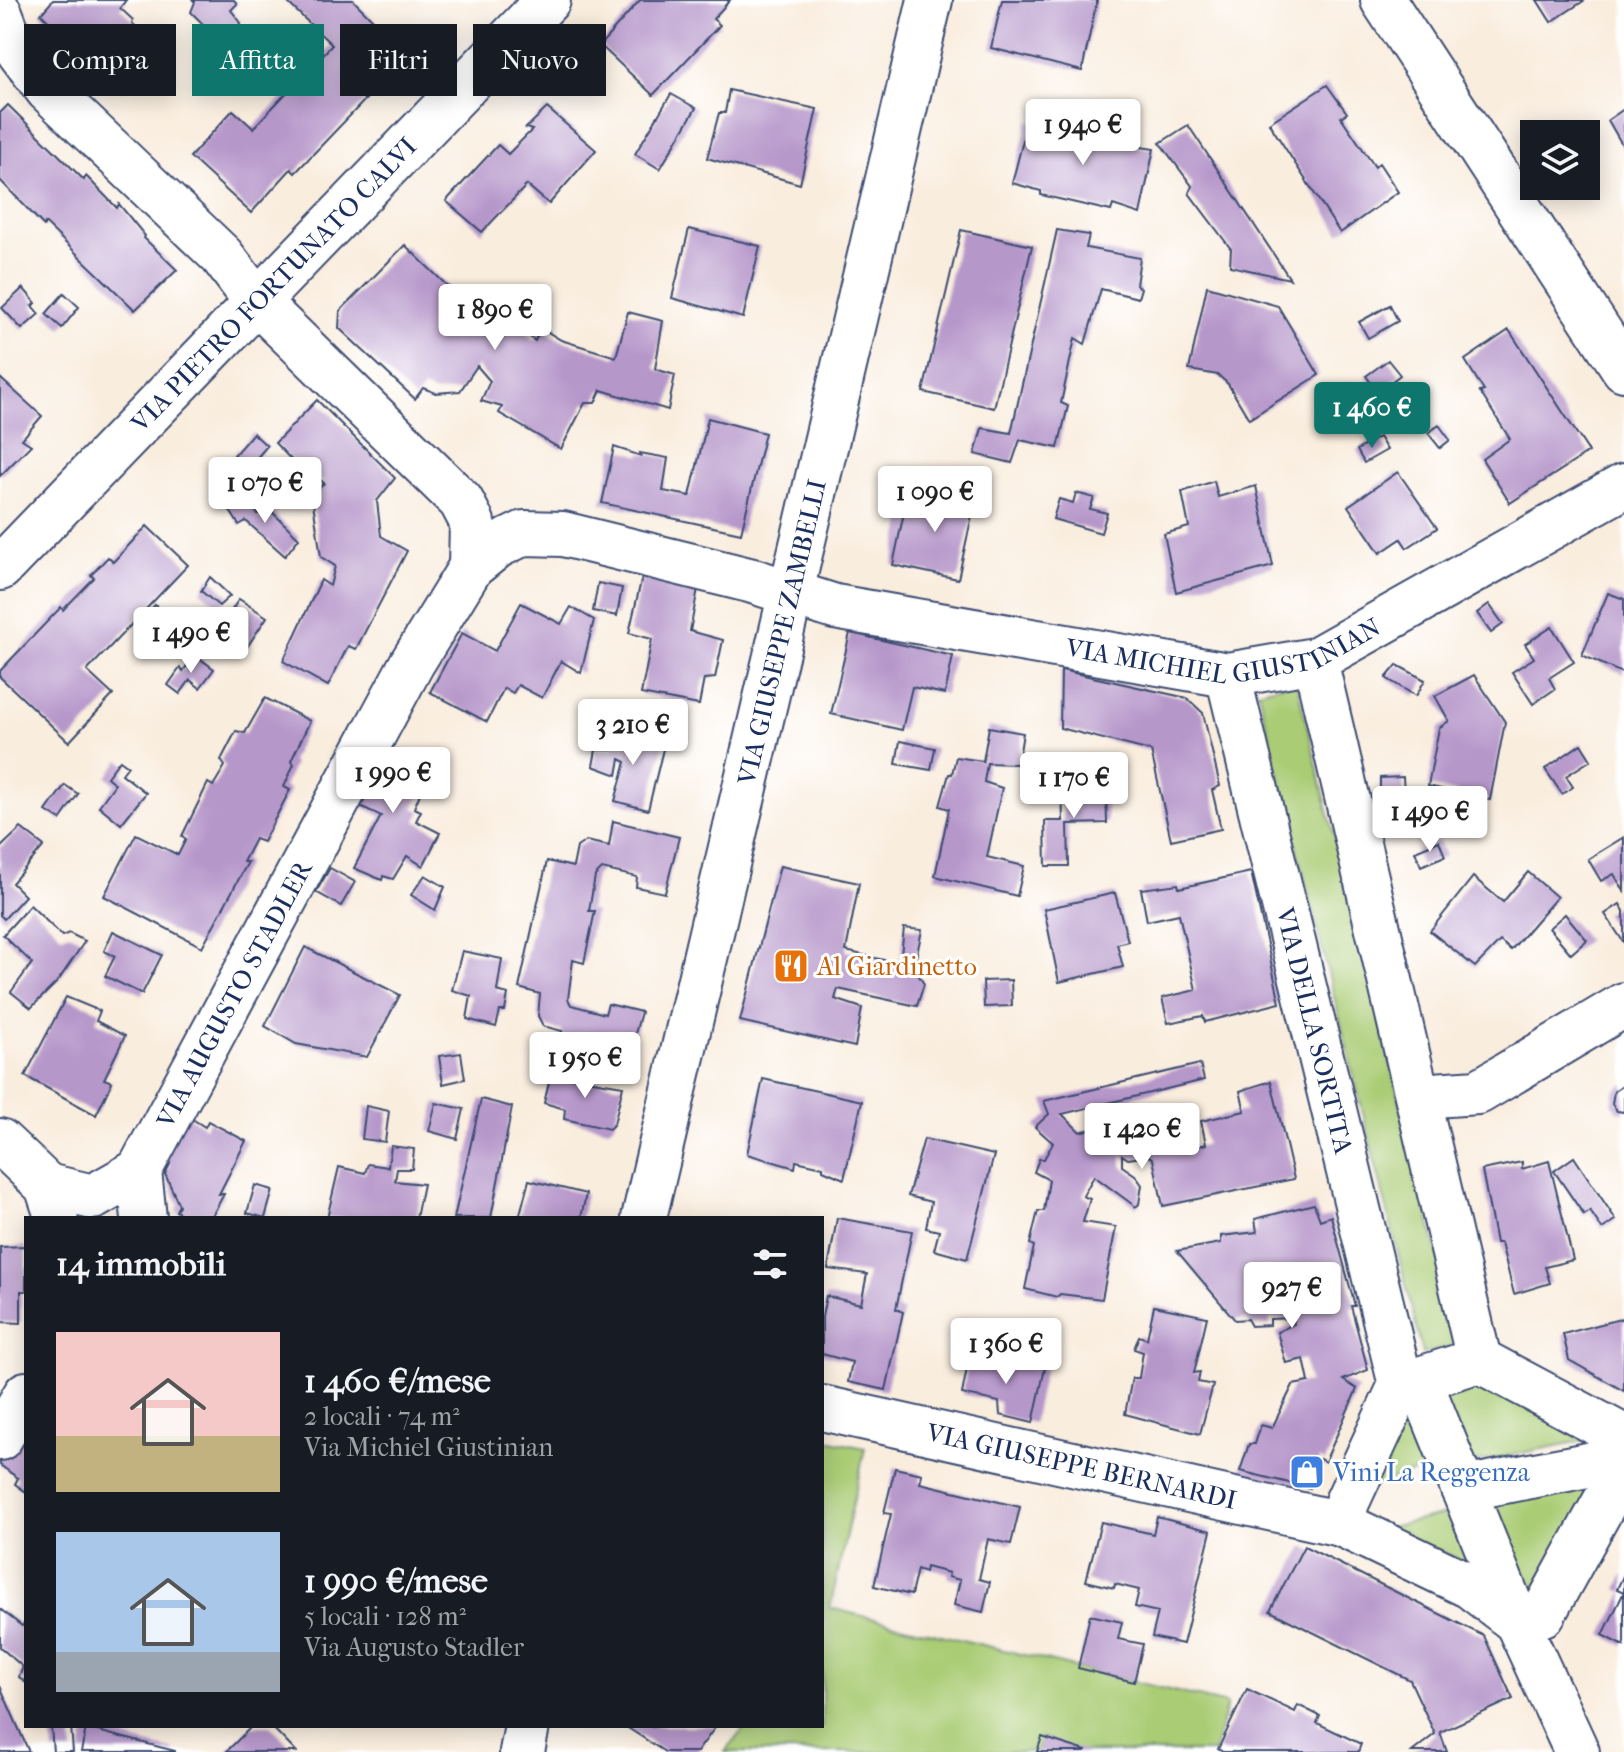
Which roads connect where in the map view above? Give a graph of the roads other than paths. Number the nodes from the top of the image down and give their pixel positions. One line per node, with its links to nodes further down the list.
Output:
1 (548, 0): 5 (street, VIA PIETRO FORTUNATO CALVI)
2 (930, 0): 10 (street, VIA GIUSEPPE ZAMBELLI)
3 (1383, 0): 6 (street)
4 (0, 13): 5 (street)
5 (256, 301): 8 (street); 9 (street, VIA PIETRO FORTUNATO CALVI)
6 (1624, 369)
7 (1624, 486): 11 (street, VIA MICHIEL GIUSTINIAN)
8 (471, 567): 10 (street, VIA MICHIEL GIUSTINIAN); 16 (street, VIA AUGUSTO STADLER)
9 (0, 568)
10 (791, 594): 12 (street, VIA MICHIEL GIUSTINIAN); 19 (street, VIA GIUSEPPE ZAMBELLI)
11 (1315, 660): 12 (street, VIA MICHIEL GIUSTINIAN); 14 (street)
12 (1228, 675): 21 (street, VIA DELLA SORTITA)
13 (1624, 1005): 14 (street)
14 (1418, 1096): 20 (street)
15 (0, 1141): 17 (street)
16 (139, 1171): 17 (street); 18 (street)
17 (52, 1202)
18 (144, 1216)
19 (644, 1216)
20 (1479, 1360): 21 (street); 25 (street)
21 (1410, 1382): 26 (street, VIA DELLA SORTITA); 27 (street)
22 (24, 1397): 24 (street)
23 (824, 1408): 27 (street, VIA GIUSEPPE BERNARDI)
24 (0, 1438)
25 (1621, 1459): 26 (street); 28 (street)
26 (1463, 1489): 28 (street, VIA DELLA SORTITA)
27 (1341, 1524): 28 (street, VIA GIUSEPPE BERNARDI)
28 (1517, 1622): 31 (street, VIA DELLA SORTITA)
29 (527, 1728): 30 (street)
30 (522, 1752)
31 (1577, 1752)

